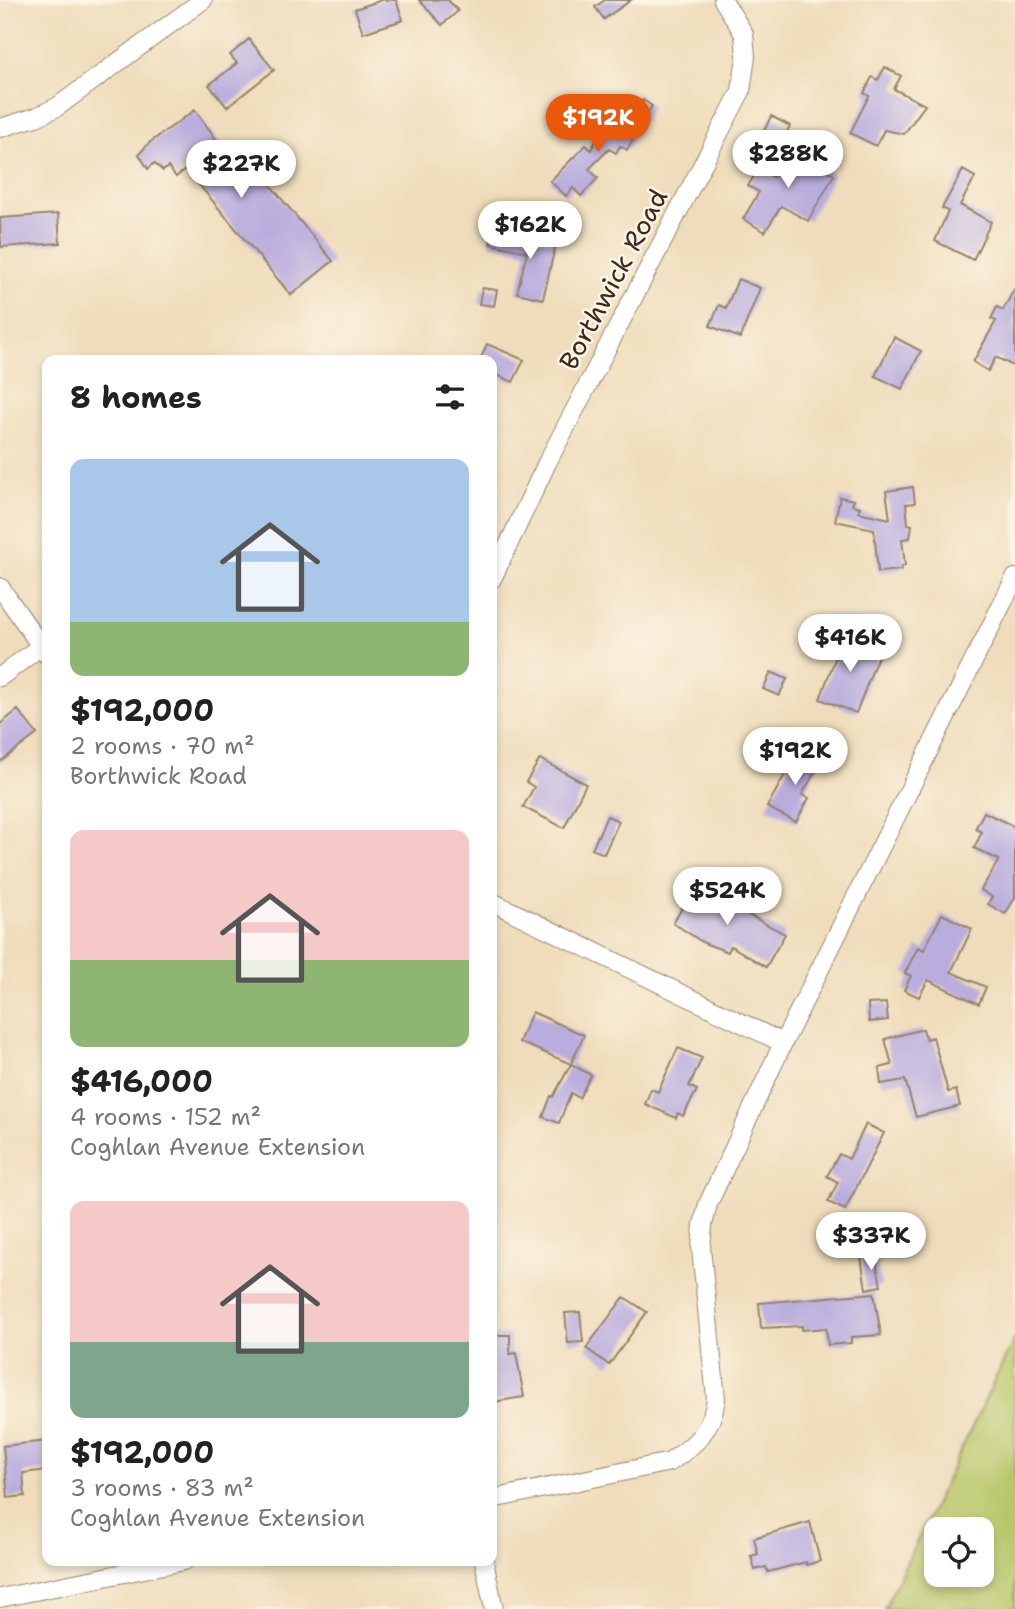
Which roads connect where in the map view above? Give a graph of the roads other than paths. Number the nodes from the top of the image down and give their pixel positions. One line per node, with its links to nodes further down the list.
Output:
1 (203, 0): 3 (street)
2 (723, 0): 4 (street, Borthwick Road)
3 (0, 128)
4 (497, 568)
5 (1015, 578): 11 (street)
6 (0, 587): 7 (street)
7 (42, 647)
8 (42, 651): 9 (street)
9 (0, 677)
10 (497, 904): 11 (street)
11 (783, 1043): 12 (street)
12 (497, 1498)
13 (159, 1566): 15 (street)
14 (485, 1566): 16 (street)
15 (0, 1598)
16 (494, 1609)

